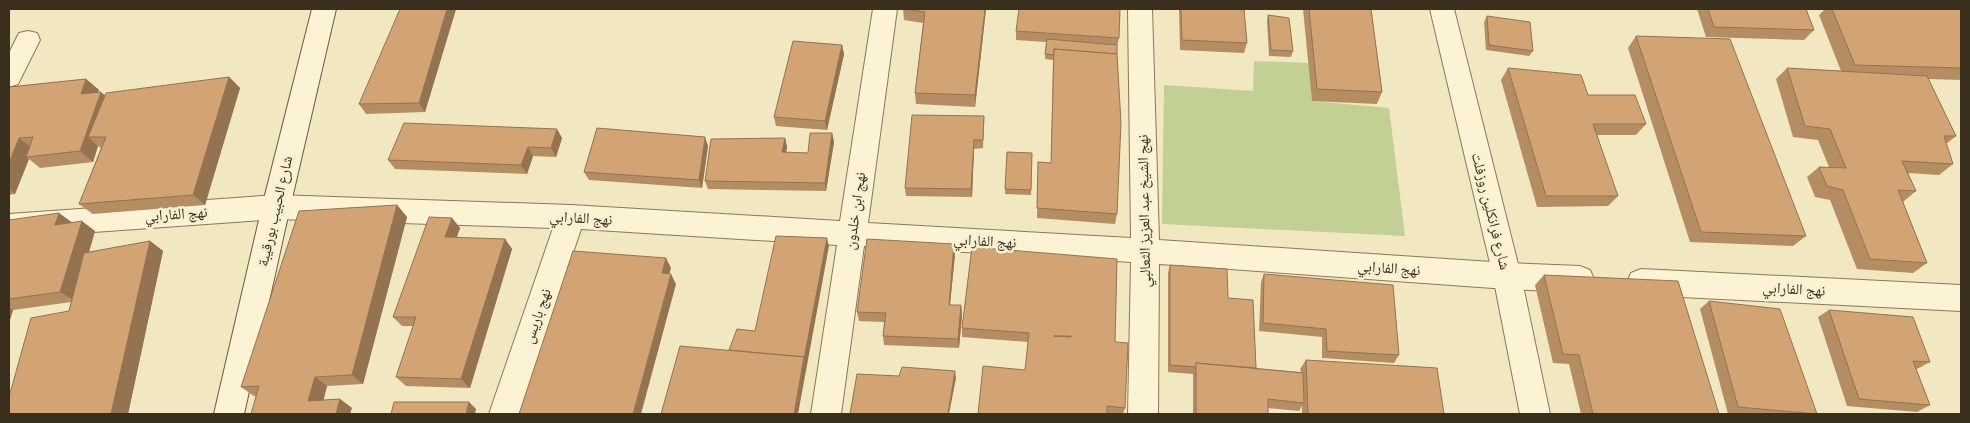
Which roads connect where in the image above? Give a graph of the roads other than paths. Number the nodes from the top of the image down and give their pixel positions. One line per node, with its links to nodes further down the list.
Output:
1 (324, 9): 7 (street, شارع الحبيب بورقيبة)
2 (885, 9): 10 (street, نهج ابن خلدون)
3 (1140, 9): 11 (street, نهج الشيخ عبد العزيز الثعالبي)
4 (1442, 9): 12 (street, شارع فرانكلين روزفلت)
5 (28, 40): 6 (street)
6 (9, 77)
7 (276, 207): 8 (street, نهج الفارابي); 9 (street, نهج الفارابي); 14 (street, شارع الحبيب بورقيبة)
8 (571, 217): 10 (street, نهج الفارابي); 15 (street, نهج باريس)
9 (9, 226)
10 (852, 234): 11 (street, نهج الفارابي); 16 (street, نهج ابن خلدون)
11 (1145, 251): 12 (street, نهج الفارابي); 17 (street, نهج الشيخ عبد العزيز الثعالبي)
12 (1507, 276): 13 (street, نهج الفارابي); 18 (street, شارع فرانكلين روزفلت)
13 (1961, 298)
14 (229, 414)
15 (504, 414)
16 (826, 414)
17 (1144, 414)
18 (1535, 414)

